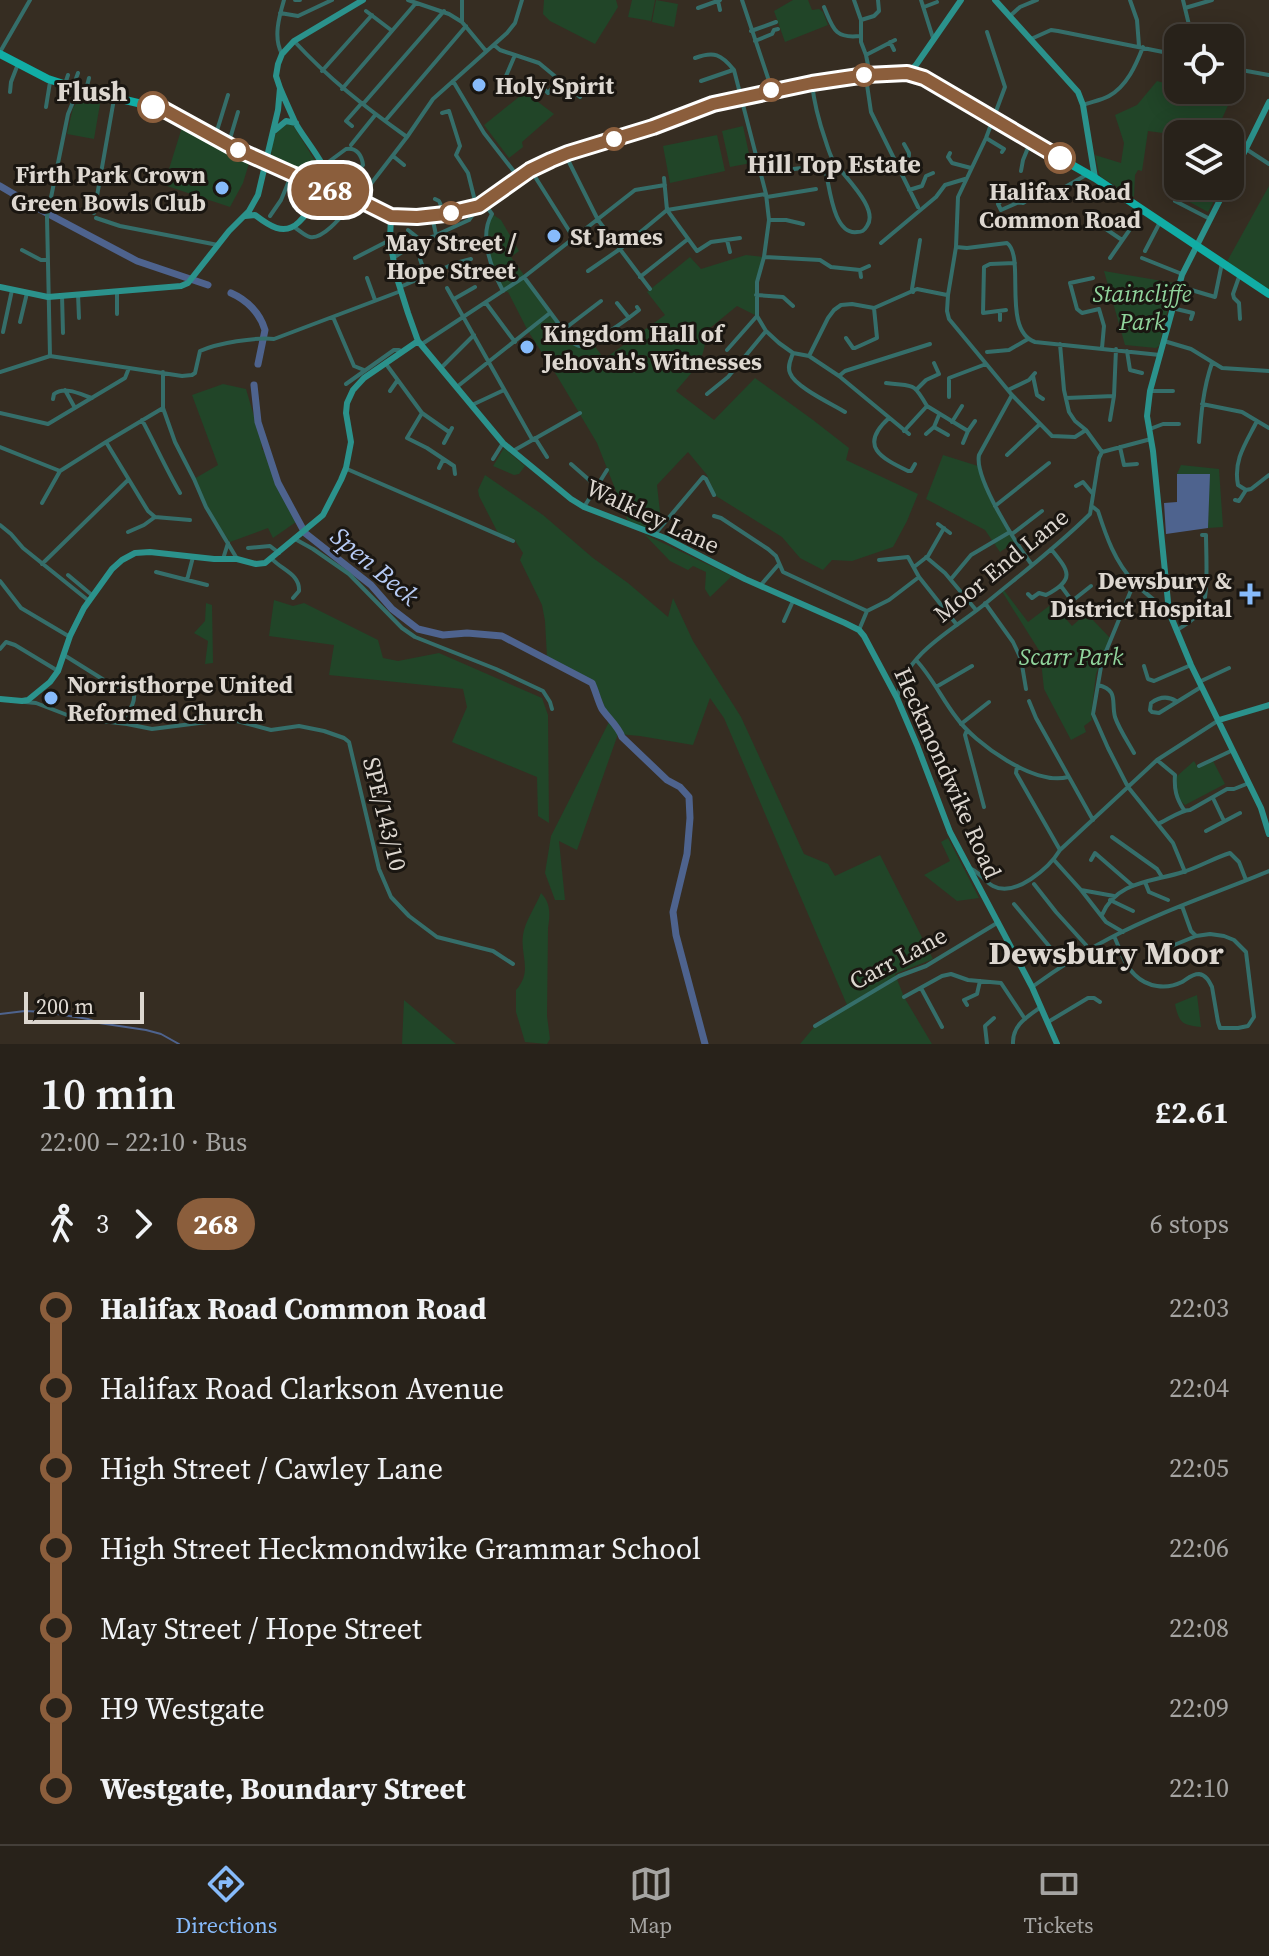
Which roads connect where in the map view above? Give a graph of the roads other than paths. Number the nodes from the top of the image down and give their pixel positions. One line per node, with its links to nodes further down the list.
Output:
1 (30, 0): 52 (street)
2 (284, 0): 31 (street)
3 (332, 0): 31 (street)
4 (341, 0): 27 (street)
5 (408, 0): 21 (street)
6 (462, 0): 36 (street)
7 (522, 0): 47 (street)
8 (742, 0): 40 (street)
9 (854, 0): 34 (street)
10 (878, 0): 34 (street)
11 (921, 0): 23 (street)
12 (961, 0): 46 (street)
13 (995, 0): 33 (street)
14 (1037, 0): 33 (street)
15 (1130, 0): 48 (street)
16 (1183, 0): 26 (street)
17 (1212, 0): 26 (street)
18 (719, 1): 25 (street); 28 (street)
19 (936, 1): 23 (street); 24 (street)
20 (360, 2): 27 (street)
21 (416, 3): 30 (street); 39 (street)
22 (825, 7): 42 (street)
23 (924, 7): 46 (street)
24 (942, 7)
25 (698, 8)
26 (1185, 8): 37 (street)
27 (345, 9): 44 (street)
28 (720, 10)
29 (366, 11): 32 (street)
30 (444, 11): 36 (street); 83 (street)
31 (280, 13): 53 (street)
32 (372, 15): 39 (street); 59 (street)
33 (1010, 16): 43 (street)
34 (861, 20): 42 (street)
35 (776, 22): 40 (street)
36 (464, 24): 50 (street); 90 (street)
37 (1189, 24)
38 (778, 29): 45 (street)
39 (391, 30): 74 (street)
40 (751, 31): 45 (street)
41 (987, 32): 89 (street)
42 (860, 36): 55 (street)
43 (1031, 39): 48 (street); 84 (street)
44 (294, 41): 53 (street); 59 (street)
45 (755, 41): 75 (street)
46 (934, 41): 62 (street)
47 (494, 45): 50 (street); 54 (street)
48 (1141, 46): 51 (street); 84 (street)
49 (894, 50): 55 (street)
50 (486, 51): 70 (street)
51 (1164, 52)
52 (0, 53): 57 (main road)
53 (282, 54): 73 (street)
54 (515, 55): 65 (street); 68 (street)
55 (866, 55): 63 (street)
56 (695, 58): 58 (street)
57 (18, 64): 67 (main road); 76 (street)
58 (733, 70): 69 (street); 81 (street)
59 (322, 71): 74 (street)
60 (1244, 71): 64 (street)
61 (78, 73): 72 (street)
62 (907, 73): 63 (main road); 89 (main road)
63 (868, 75): 71 (main road); 107 (street)
64 (1269, 75)
65 (506, 76)
66 (89, 78): 72 (street)
67 (51, 80): 72 (main road); 85 (street)
68 (559, 80): 77 (street); 80 (street)
69 (701, 81)
70 (452, 82): 95 (street); 121 (street)
71 (812, 83): 75 (main road); 106 (street)
72 (74, 85): 79 (main road); 182 (street)
73 (280, 88): 91 (street); 93 (street)
74 (342, 89): 83 (street)
75 (772, 90): 81 (main road)
76 (10, 92)
77 (548, 93)
78 (228, 95): 94 (street)
79 (115, 97): 94 (main road); 168 (street)
80 (580, 97)
81 (741, 98): 104 (main road); 117 (street)
82 (1269, 102): 103 (street)
83 (362, 103): 88 (street); 92 (street)
84 (1083, 105): 120 (street)
85 (46, 107)
86 (238, 112): 99 (street)
87 (442, 113): 136 (street)
88 (376, 114): 90 (street); 100 (street)
89 (993, 120): 96 (street); 98 (main road)
90 (385, 121): 95 (street)
91 (296, 123): 93 (street); 111 (street)
92 (352, 126)
93 (274, 131): 108 (street)
94 (215, 137): 99 (main road)
95 (407, 137): 105 (street)
96 (986, 138): 101 (street); 114 (street)
97 (915, 141): 107 (street)
98 (1031, 142): 116 (street); 120 (main road)
99 (228, 145): 108 (main road)
100 (351, 145)
101 (1002, 152)
102 (950, 153): 114 (street)
103 (1244, 153): 109 (street)
104 (564, 154): 115 (main road); 150 (street)
105 (393, 156): 110 (street); 131 (street)
106 (833, 160): 106 (street)
107 (895, 161): 113 (street); 127 (street)
108 (266, 163): 119 (main road); 135 (street)
109 (1269, 164)
110 (404, 165)
111 (323, 166): 125 (street); 128 (street)
112 (810, 167): 117 (street)
113 (882, 167)
114 (971, 168): 123 (street)
115 (530, 170): 121 (main road); 159 (street)
116 (1021, 172)
117 (761, 173): 129 (street)
118 (933, 173): 127 (street)
119 (292, 174): 125 (main road); 139 (street)
120 (1092, 176): 134 (street); 141 (main road)
121 (519, 178): 136 (main road)
122 (664, 178): 124 (street)
123 (965, 179): 167 (street); 170 (street)
124 (665, 185): 140 (street); 150 (street)
125 (326, 189): 128 (main road); 155 (street)
126 (816, 189): 129 (street)
127 (909, 190): 138 (street)
128 (340, 194): 131 (main road)
129 (766, 195): 140 (street); 151 (street)
130 (435, 199): 142 (street)
131 (358, 200): 145 (main road); 155 (street)
132 (1220, 200): 149 (street)
133 (1175, 201): 149 (street)
134 (1017, 203)
135 (253, 204): 143 (street); 147 (street)
136 (482, 205): 142 (main road); 158 (street); 202 (street)
137 (268, 206): 139 (street)
138 (918, 207)
139 (274, 210): 144 (street)
140 (667, 210): 161 (street); 171 (street)
141 (1144, 210): 152 (main road); 165 (street)
142 (445, 214): 146 (main road)
143 (245, 216): 147 (street); 168 (street)
144 (270, 216)
145 (391, 216): 148 (main road); 156 (street, Walkley Lane)
146 (432, 216): 148 (main road); 158 (street)
147 (257, 217): 155 (street)
148 (404, 217): 156 (street)
149 (1210, 219): 169 (street)
150 (598, 220): 159 (street); 171 (street)
151 (769, 220): 154 (street); 175 (street)
152 (1161, 221): 169 (main road); 173 (street)
153 (1097, 223): 165 (street)
154 (803, 224)
155 (293, 226)
156 (391, 226): 162 (street, Walkley Lane)
157 (408, 230): 166 (street)
158 (436, 235): 166 (street)
159 (573, 237): 190 (street)
160 (740, 238): 163 (street)
161 (688, 239): 163 (street); 191 (street)
162 (390, 240): 176 (street); 177 (street, Walkley Lane)
163 (727, 240): 174 (street)
164 (920, 240): 203 (street)
165 (1122, 240): 178 (street)
166 (422, 241): 177 (street)
167 (881, 243)
168 (218, 245): 201 (street)
169 (1197, 245): 184 (main road); 187 (street)
170 (956, 247): 183 (street); 209 (street)
171 (620, 249): 186 (street); 191 (street)
172 (22, 250): 182 (street)
173 (1145, 251)
174 (730, 252)
175 (764, 257): 185 (street); 208 (street)
176 (355, 258)
177 (393, 258): 198 (street, Walkley Lane)
178 (1110, 258)
179 (1142, 258): 187 (street)
180 (420, 259): 189 (street)
181 (471, 259): 189 (street)
182 (47, 260): 210 (street)
183 (1015, 263): 229 (street); 237 (street)
184 (1222, 263): 188 (main road); 194 (street)
185 (869, 266)
186 (588, 271)
187 (1182, 274): 194 (street)
188 (1240, 275): 206 (main road); 228 (street)
189 (426, 276): 198 (street)
190 (523, 277): 202 (street); 222 (street)
191 (640, 277): 199 (street)
192 (367, 278): 212 (street)
193 (1093, 278): 243 (street)
194 (1178, 286): 219 (street)
195 (0, 287): 200 (street)
196 (475, 287): 211 (street)
197 (447, 288): 211 (street)
198 (400, 289): 212 (street); 239 (street, Walkley Lane)
199 (650, 289)
200 (12, 290): 204 (street); 233 (street)
201 (117, 291): 205 (street); 220 (street)
202 (503, 291): 214 (street)
203 (913, 292): 209 (street); 218 (street)
204 (27, 293): 210 (street); 230 (street)
205 (78, 294): 207 (street); 225 (street)
206 (1269, 294)
207 (62, 295): 210 (street); 234 (street)
208 (756, 295): 216 (street); 223 (street)
209 (948, 295): 257 (street)
210 (48, 297): 251 (street)
211 (454, 299): 221 (street)
212 (375, 300): 224 (street)
213 (601, 301): 231 (street)
214 (486, 303): 221 (street); 240 (street)
215 (617, 303): 226 (street)
216 (793, 303)
217 (637, 307): 226 (street)
218 (874, 308): 236 (street); 252 (street)
219 (1172, 308): 227 (street); 238 (street)
220 (117, 314)
221 (464, 315): 235 (street); 239 (street)
222 (548, 315): 231 (street); 240 (street)
223 (757, 316): 232 (street); 245 (street)
224 (333, 317): 260 (street); 263 (street)
225 (79, 318)
226 (629, 318): 231 (street)
227 (1191, 319)
228 (1240, 319)
229 (1000, 320)
230 (20, 322)
231 (563, 330)
232 (766, 331): 249 (street); 277 (street)
233 (3, 332)
234 (63, 333)
235 (474, 335): 253 (street); 259 (street)
236 (846, 338)
237 (1028, 339): 242 (street); 248 (street)
238 (1164, 341): 250 (street); 255 (street)
239 (420, 342): 247 (street); 259 (street, Walkley Lane)
240 (515, 342): 253 (street)
241 (930, 344): 265 (street)
242 (1060, 344): 243 (street); 281 (street)
243 (1102, 348): 244 (street)
244 (1116, 349): 246 (street); 278 (street)
245 (727, 350)
246 (1127, 351): 250 (street); 264 (street)
247 (402, 352): 256 (street); 260 (street)
248 (987, 352)
249 (793, 353): 252 (street); 290 (street)
250 (1160, 355): 274 (street)
251 (50, 356): 258 (street); 262 (street)
252 (809, 356): 265 (street)
253 (489, 362): 269 (street); 272 (street)
254 (934, 363): 270 (street)
255 (1212, 363): 261 (street); 284 (street)
256 (386, 364): 266 (street); 331 (street)
257 (986, 364): 276 (street); 279 (street)
258 (129, 368): 263 (street); 280 (street)
259 (441, 368): 269 (street, Walkley Lane)
260 (364, 370): 268 (street)
261 (1269, 371)
262 (0, 372)
263 (163, 372): 289 (street)
264 (1142, 373)
265 (839, 376): 295 (street)
266 (397, 381): 273 (street); 292 (street)
267 (886, 383): 270 (street)
268 (346, 384)
269 (458, 386): 285 (street, Walkley Lane)
270 (917, 389): 286 (street)
271 (65, 390): 280 (street); 282 (street); 288 (street)
272 (504, 390): 285 (street); 312 (street)
273 (390, 391)
274 (1150, 391): 275 (street); 305 (street)
275 (1173, 391)
276 (1010, 392): 283 (street); 301 (street); 346 (street)
277 (707, 394)
278 (1114, 396): 281 (street); 297 (street)
279 (949, 397)
280 (92, 398): 288 (street)
281 (1066, 398): 306 (street)
282 (53, 399)
283 (1043, 399)
284 (1202, 404): 299 (street); 315 (street)
285 (472, 405): 317 (street, Walkley Lane)
286 (927, 406): 294 (street); 295 (street)
287 (962, 406): 300 (street)
288 (75, 408): 291 (street)
289 (163, 408): 296 (street); 363 (street)
290 (845, 412)
291 (0, 413)
292 (422, 413): 311 (street); 316 (street)
293 (580, 413): 312 (street)
294 (939, 415): 300 (street); 303 (street)
295 (889, 418): 329 (street)
296 (142, 420): 314 (street); 341 (street)
297 (1110, 420)
298 (975, 421): 307 (street)
299 (1257, 421): 304 (street); 340 (street)
300 (952, 422): 307 (street)
301 (1040, 424): 306 (street); 323 (street)
302 (1179, 424): 305 (street)
303 (934, 427): 309 (street); 310 (street)
304 (1269, 428)
305 (1150, 429): 313 (street)
306 (1086, 430): 322 (street)
307 (968, 431): 318 (street)
308 (399, 433): 311 (street)
309 (926, 434)
310 (948, 435)
311 (407, 438): 326 (street)
312 (534, 438): 321 (street); 324 (street)
313 (1151, 439): 320 (street); 395 (street)
314 (106, 442): 334 (street); 337 (street)
315 (1199, 442)
316 (444, 443)
317 (503, 443): 321 (street, Walkley Lane); 325 (street)
318 (963, 443)
319 (0, 447): 334 (street)
320 (1120, 447): 322 (street); 330 (street)
321 (513, 451): 347 (street, Walkley Lane)
322 (1102, 452): 342 (street, Moor End Lane)
323 (1007, 455)
324 (547, 457)
325 (493, 459)
326 (443, 460): 332 (street); 335 (street)
327 (1049, 463): 346 (street)
328 (571, 464): 338 (street)
329 (915, 464)
330 (1137, 464)
331 (346, 468): 361 (street); 362 (street)
332 (439, 468)
333 (607, 470): 338 (street)
334 (60, 471): 345 (street)
335 (455, 474)
336 (1269, 475): 340 (street)
337 (128, 480): 352 (street); 373 (street)
338 (596, 486): 347 (street)
339 (1076, 486): 342 (street)
340 (1246, 490): 344 (street)
341 (180, 493)
342 (1093, 494): 348 (street, Moor End Lane)
343 (714, 495): 359 (street)
344 (1235, 500)
345 (42, 503)
346 (995, 506): 358 (street)
347 (584, 507): 359 (street, Walkley Lane)
348 (1093, 507): 365 (street, Moor End Lane); 383 (street)
349 (1042, 511): 358 (street)
350 (184, 513): 352 (street)
351 (714, 516): 374 (street)
352 (155, 517): 356 (street)
353 (938, 524): 355 (street)
354 (0, 525): 373 (street)
355 (944, 528): 357 (street); 368 (street)
356 (128, 532)
357 (950, 533)
358 (1011, 533): 375 (street); 380 (street)
359 (655, 534): 385 (street, Walkley Lane)
360 (1202, 535): 399 (street)
361 (295, 539): 366 (street); 420 (street)
362 (513, 541)
363 (228, 543): 369 (street); 370 (street)
364 (248, 548): 366 (street)
365 (1051, 549): 375 (street, Moor End Lane); 386 (street)
366 (279, 553): 371 (street)
367 (193, 557): 369 (street); 381 (street); 390 (street)
368 (926, 557): 376 (street); 380 (street)
369 (223, 559): 370 (street)
370 (237, 559): 371 (street)
371 (272, 559): 389 (street)
372 (879, 560): 376 (street)
373 (42, 564): 390 (street)
374 (779, 564): 385 (street); 394 (street)
375 (1032, 565): 392 (street, Moor End Lane)
376 (913, 567): 379 (street)
377 (156, 572): 381 (street)
378 (68, 575): 390 (street)
379 (919, 577): 394 (street); 397 (street)
380 (951, 579): 393 (street)
381 (187, 580): 384 (street)
382 (0, 581): 400 (street)
383 (1134, 583): 395 (street); 410 (street)
384 (207, 585)
385 (760, 586): 391 (street, Walkley Lane)
386 (1061, 586): 387 (street); 388 (street)
387 (1091, 586)
388 (1028, 594)
389 (293, 598)
390 (91, 599): 400 (street)
391 (793, 601): 396 (street); 398 (street, Walkley Lane)
392 (985, 603): 393 (street, Moor End Lane); 412 (street)
393 (976, 610): 397 (street, Moor End Lane)
394 (867, 611): 398 (street)
395 (1169, 612): 399 (street)
396 (784, 621)
397 (957, 625): 403 (street, Moor End Lane)
398 (859, 630): 413 (street, Heckmondwike Road)
399 (1176, 631): 404 (street)
400 (70, 637): 402 (street)
401 (0, 649): 408 (street)
402 (64, 655): 408 (street); 421 (street)
403 (916, 660): 411 (street); 413 (street, Moor End Lane)
404 (1191, 665): 406 (street); 409 (street)
405 (972, 666): 411 (street)
406 (1144, 666)
407 (1229, 668): 409 (street)
408 (58, 671): 415 (street)
409 (1200, 684): 417 (street); 422 (street)
410 (1097, 685): 426 (street); 432 (street)
411 (935, 687): 423 (street)
412 (1026, 689)
413 (897, 698): 447 (street, Heckmondwike Road)
414 (0, 699): 415 (street)
415 (22, 701): 468 (street, SPE/143/10)
416 (1029, 701): 430 (street)
417 (1176, 701): 417 (street)
418 (989, 702): 423 (street)
419 (1269, 705): 422 (street)
420 (552, 709)
421 (124, 718)
422 (1219, 720): 425 (street); 427 (street)
423 (961, 724): 424 (street)
424 (967, 730): 428 (street); 434 (street)
425 (1233, 750): 429 (street); 431 (street)
426 (1134, 753)
427 (1157, 760): 432 (street); 436 (street)
428 (1017, 766): 430 (street); 444 (street)
429 (1199, 766)
430 (1068, 777): 438 (street)
431 (1249, 783): 433 (street); 435 (street)
432 (1128, 787): 438 (street); 440 (street)
433 (1213, 798): 436 (street); 439 (street)
434 (984, 807)
435 (1265, 808): 442 (street)
436 (1184, 810): 440 (street)
437 (1240, 813): 439 (street)
438 (1093, 820): 444 (street)
439 (1224, 821): 441 (street)
440 (1157, 824): 449 (street)
441 (1206, 831)
442 (1269, 834)
443 (1112, 837): 450 (street)
444 (1060, 850): 445 (street)
445 (1054, 860): 447 (street); 455 (street)
446 (1091, 860): 454 (street)
447 (967, 868): 462 (street, Heckmondwike Road)
448 (1269, 871): 451 (street)
449 (1185, 872): 450 (street); 451 (street)
450 (1162, 877): 452 (street)
451 (1246, 880): 459 (street)
452 (1145, 882): 454 (street); 457 (street)
453 (1034, 884): 467 (street)
454 (1133, 886): 456 (street)
455 (1081, 890): 456 (street); 461 (street)
456 (1112, 898): 460 (street); 461 (street)
457 (1168, 900)
458 (1014, 904): 469 (street)
459 (1182, 906): 463 (street); 465 (street)
460 (1133, 911)
461 (1102, 915): 463 (street)
462 (997, 923): 471 (street, Heckmondwike Road); 480 (street, Carr Lane)
463 (1123, 932): 464 (street)
464 (1114, 936): 465 (street); 467 (street)
465 (1196, 936): 466 (street)
466 (1162, 950)
467 (1088, 951): 469 (street)
468 (513, 964)
469 (1064, 964): 471 (street)
470 (980, 981): 472 (street); 475 (street); 478 (street)
471 (1032, 987): 476 (street, Heckmondwike Road)
472 (921, 988): 473 (street); 481 (street)
473 (904, 997)
474 (1100, 1002): 479 (street)
475 (967, 1005)
476 (1041, 1007): 478 (street); 479 (street, Heckmondwike Road)
477 (994, 1018): 482 (street)
478 (1025, 1019): 483 (street)
479 (1048, 1022): 484 (street, Heckmondwike Road)
480 (815, 1026)
481 (942, 1027)
482 (987, 1044)
483 (1013, 1044)
484 (1057, 1044)

